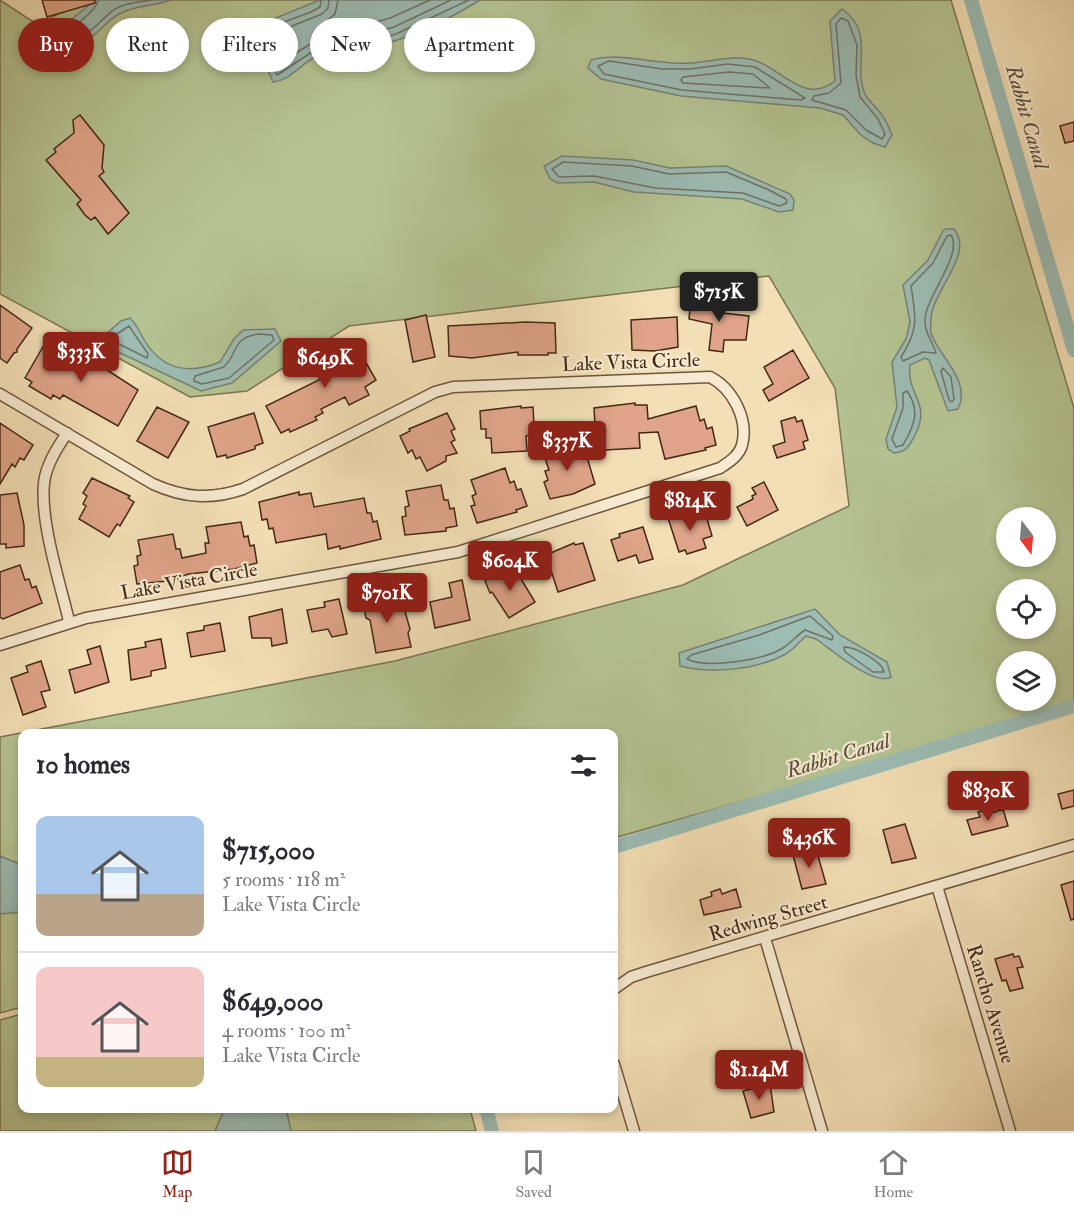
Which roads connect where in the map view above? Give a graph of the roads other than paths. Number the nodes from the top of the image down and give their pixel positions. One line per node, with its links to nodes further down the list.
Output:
1 (0, 393): 2 (street, Lake Vista Circle)
2 (67, 433): 3 (street); 3 (street, Lake Vista Circle)
3 (69, 621): 4 (street, Lake Vista Circle)
4 (0, 645)
5 (1074, 845): 6 (street, Redwing Street)
6 (937, 886): 7 (street, Redwing Street); 12 (street, Rancho Avenue)
7 (765, 938): 8 (street, Redwing Street); 11 (street)
8 (618, 987)
9 (618, 1077): 10 (street)
10 (634, 1131)
11 (822, 1131)
12 (1010, 1131)

